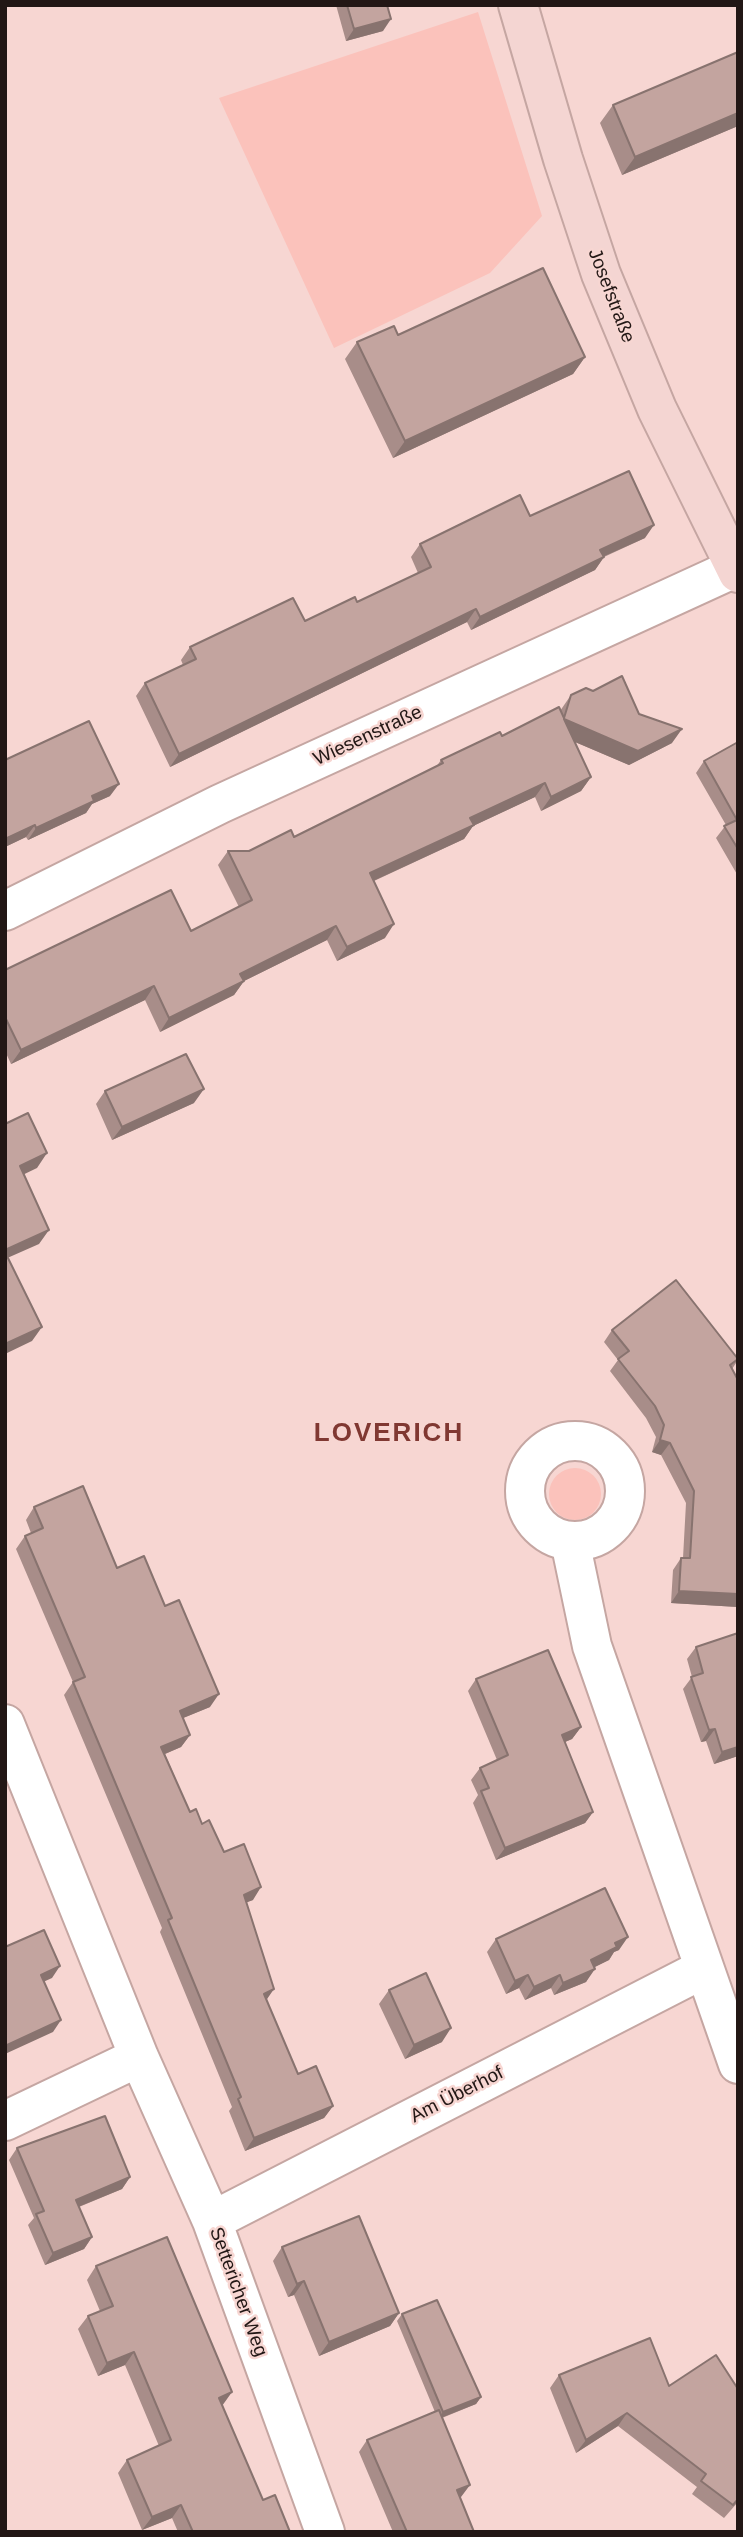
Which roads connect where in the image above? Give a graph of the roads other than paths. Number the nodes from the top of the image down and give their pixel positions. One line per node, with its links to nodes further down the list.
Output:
1 (518, 5): 2 (street, Josefstraße)
2 (736, 571): 3 (street, Wiesenstraße)
3 (5, 911)
4 (570, 1541): 7 (street)
5 (5, 1724): 6 (street, Settericher Weg)
6 (16, 1780): 8 (street, Settericher Weg)
7 (703, 1969): 9 (street); 11 (street, Am Überhof)
8 (139, 2057): 10 (street); 11 (street, Settericher Weg)
9 (738, 2064)
10 (5, 2121)
11 (212, 2221): 12 (street, Settericher Weg)
12 (325, 2532)

